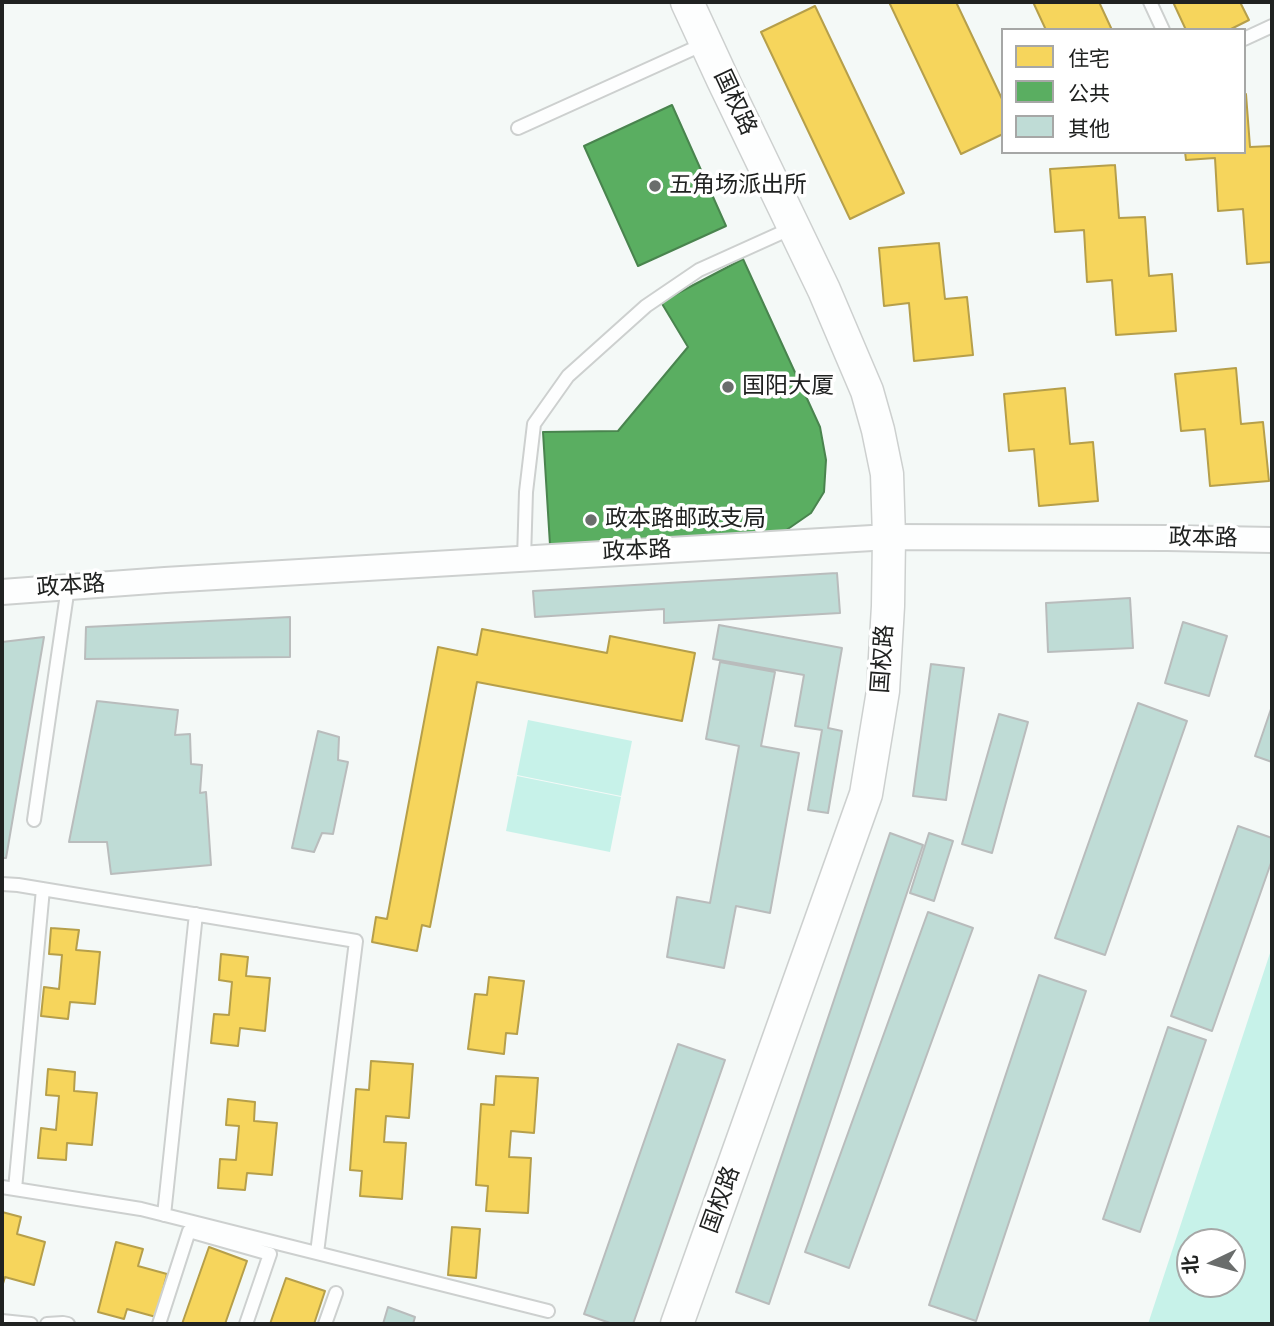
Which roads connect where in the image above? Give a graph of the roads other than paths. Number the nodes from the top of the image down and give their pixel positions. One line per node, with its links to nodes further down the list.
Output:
1 (687, 2): 6 (street, 国权路)
2 (1150, 2): 4 (lane)
3 (1272, 26): 5 (lane)
4 (1162, 28)
5 (1246, 38)
6 (706, 43): 7 (lane); 8 (street, 国权路)
7 (518, 128)
8 (794, 227): 9 (street, 国权路); 11 (lane)
9 (889, 537): 10 (street, 政本路); 11 (street, 政本路); 30 (street, 国权路)
10 (1272, 540)
11 (524, 559): 12 (street, 政本路)
12 (68, 587): 13 (street, 政本路); 14 (lane)
13 (2, 592)
14 (34, 820)
15 (2, 884): 16 (lane)
16 (43, 889): 17 (lane); 18 (lane)
17 (196, 914): 19 (lane); 20 (lane)
18 (8, 1188): 19 (lane)
19 (164, 1215): 20 (lane)
20 (317, 1253): 22 (lane)
21 (336, 1293): 29 (lane)
22 (548, 1311)
23 (2, 1321): 24 (lane)
24 (31, 1324)
25 (47, 1324): 26 (lane)
26 (68, 1324)
27 (159, 1324): 28 (lane)
28 (246, 1324)
29 (325, 1324)
30 (677, 1324)

